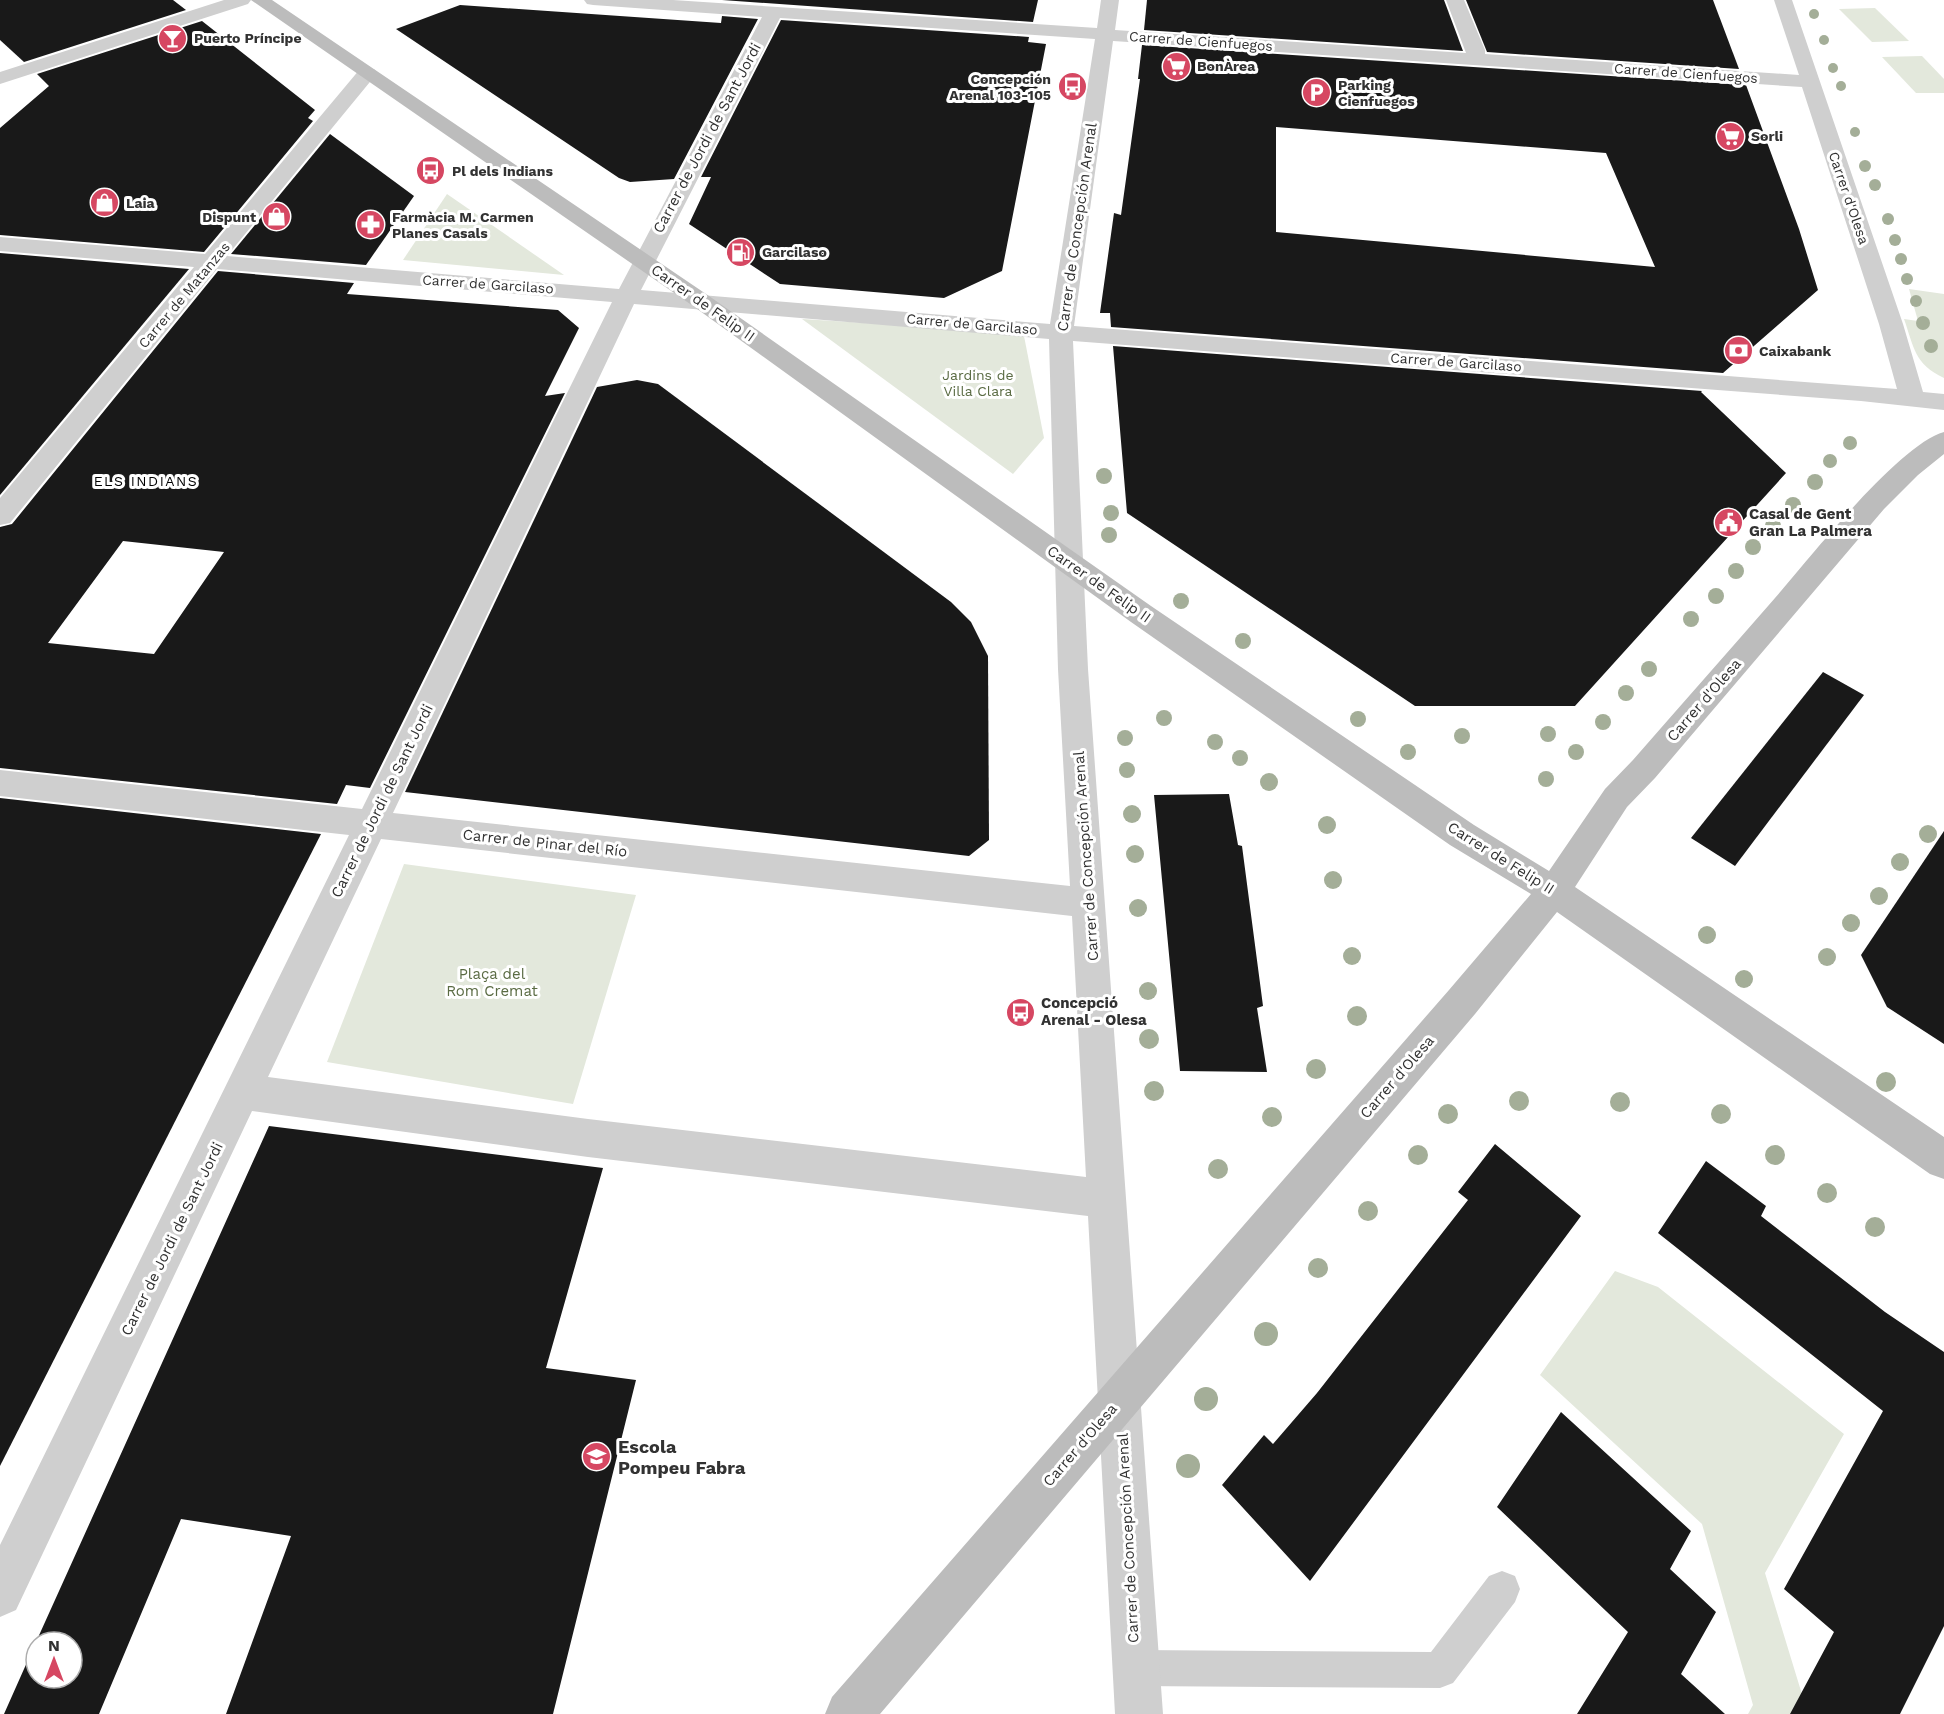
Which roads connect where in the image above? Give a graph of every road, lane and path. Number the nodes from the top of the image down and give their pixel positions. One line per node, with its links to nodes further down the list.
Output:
1 (242, 0): 11 (street)
2 (260, 0): 10 (main road, Carrer de Felip II)
3 (593, 0): 7 (street, Carrer de Cienfuegos)
4 (1110, 0): 8 (street, Carrer de Concepción Arenal)
5 (1455, 0): 9 (street)
6 (1783, 0): 12 (street, Carrer d'Olesa)
7 (774, 12): 8 (street, Carrer de Cienfuegos); 15 (street, Carrer de Jordi de Sant Jordi)
8 (1106, 35): 9 (street, Carrer de Cienfuegos); 18 (street, Carrer de Concepción Arenal)
9 (1475, 58): 12 (street, Carrer de Cienfuegos)
10 (367, 73): 14 (street, Carrer de Matanzas); 15 (main road, Carrer de Felip II)
11 (0, 78)
12 (1810, 82): 19 (street, Carrer d'Olesa)
13 (0, 244): 14 (street, Carrer de Garcilaso)
14 (211, 261): 16 (street, Carrer de Garcilaso); 22 (street, Carrer de Matanzas)
15 (643, 261): 16 (street, Carrer de Jordi de Sant Jordi); 17 (main road, Carrer de Felip II)
16 (628, 295): 17 (street, Carrer de Garcilaso); 25 (street, Carrer de Jordi de Sant Jordi)
17 (701, 301): 18 (street, Carrer de Garcilaso); 23 (main road, Carrer de Felip II)
18 (1061, 332): 19 (street, Carrer de Garcilaso); 23 (street, Carrer de Concepción Arenal)
19 (1912, 398): 20 (street, Carrer de Garcilaso)
20 (1944, 402)
21 (1944, 441): 26 (main road, Carrer d'Olesa)
22 (0, 516)
23 (1069, 562): 26 (main road, Carrer de Felip II); 27 (street, Carrer de Concepción Arenal)
24 (0, 783): 25 (street, Carrer de Pinar del Río)
25 (371, 824): 27 (street, Carrer de Pinar del Río); 28 (street, Carrer de Jordi de Sant Jordi)
26 (1554, 891): 29 (main road, Carrer de Felip II); 31 (main road, Carrer d'Olesa)
27 (1089, 903): 30 (street, Carrer de Concepción Arenal)
28 (242, 1092): 30 (street); 33 (street, Carrer de Jordi de Sant Jordi)
29 (1944, 1160)
30 (1107, 1199): 31 (street, Carrer de Concepción Arenal)
31 (1119, 1399): 34 (street, Carrer de Concepción Arenal); 35 (main road, Carrer d'Olesa)
32 (1502, 1589): 34 (lane)
33 (0, 1594)
34 (1136, 1668): 36 (street, Carrer de Concepción Arenal)
35 (849, 1714)
36 (1139, 1714)

